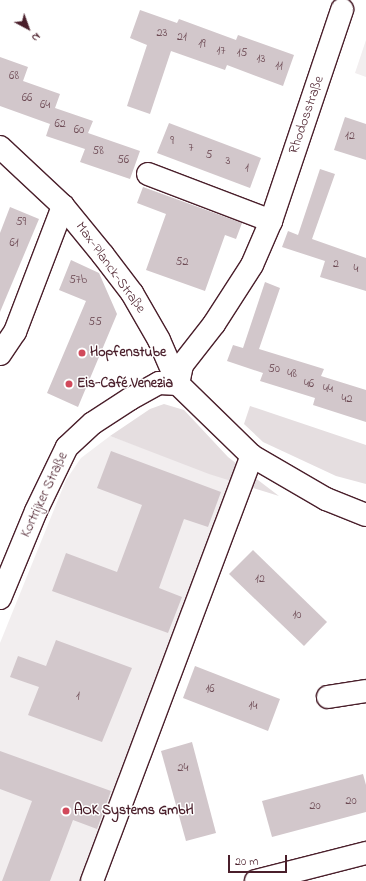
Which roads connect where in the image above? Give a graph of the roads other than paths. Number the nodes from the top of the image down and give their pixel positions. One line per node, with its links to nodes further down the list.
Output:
1 (342, 10): 5 (street, Rhodosstraße)
2 (0, 147): 4 (street, Max-Planck-Straße)
3 (148, 174): 5 (street)
4 (63, 206): 6 (street, Max-Planck-Straße); 7 (street, Max-Planck-Straße)
5 (271, 221): 7 (street, Rhodosstraße)
6 (0, 354)
7 (178, 384): 8 (street, Max-Planck-Straße); 10 (street, Kortrijker Straße)
8 (252, 456): 9 (street, Max-Planck-Straße); 14 (street)
9 (366, 515)
10 (0, 598)
11 (366, 692): 12 (street)
12 (328, 697)
13 (366, 853): 15 (street)
14 (92, 881)
15 (256, 881)

